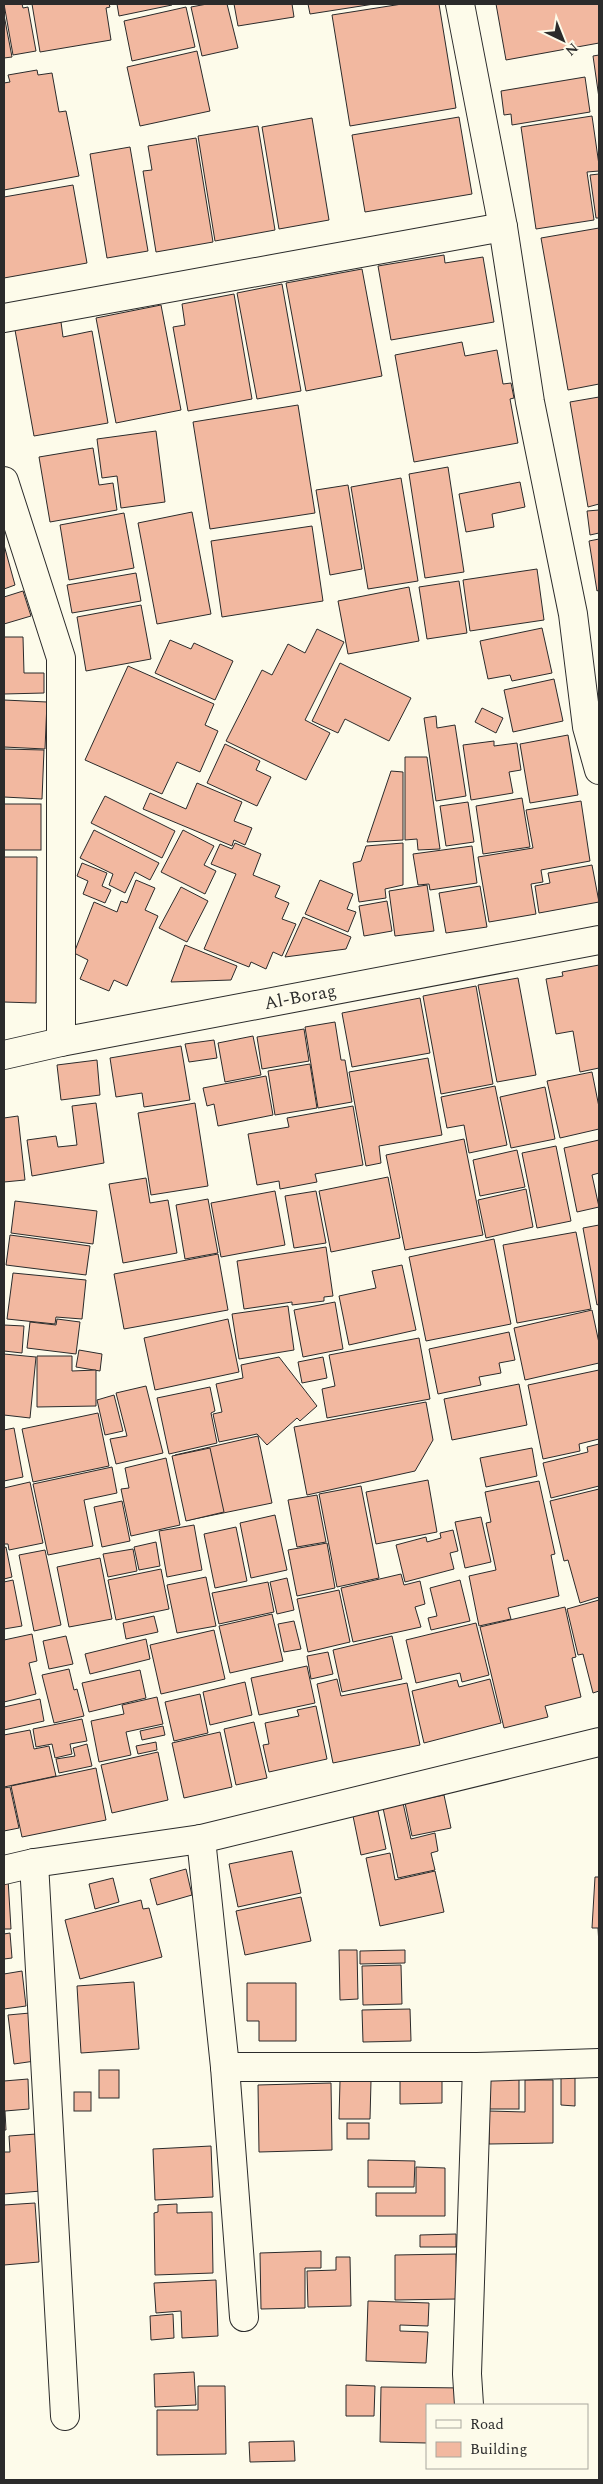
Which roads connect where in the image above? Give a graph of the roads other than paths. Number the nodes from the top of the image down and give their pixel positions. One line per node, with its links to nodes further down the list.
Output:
1 (460, 4): 2 (street)
2 (503, 227): 3 (street); 5 (street)
3 (4, 318)
4 (4, 481): 7 (street)
5 (599, 770)
6 (599, 940): 7 (street, Al-Borag)
7 (61, 1042): 8 (street, Al-Borag)
8 (4, 1055)
9 (599, 1742): 10 (street)
10 (201, 1839): 11 (street); 14 (street)
11 (34, 1863): 12 (street); 18 (street)
12 (4, 1870)
13 (599, 2062): 15 (street)
14 (224, 2067): 15 (street); 16 (street)
15 (478, 2067): 17 (street)
16 (244, 2317)
17 (469, 2404)
18 (66, 2416)

